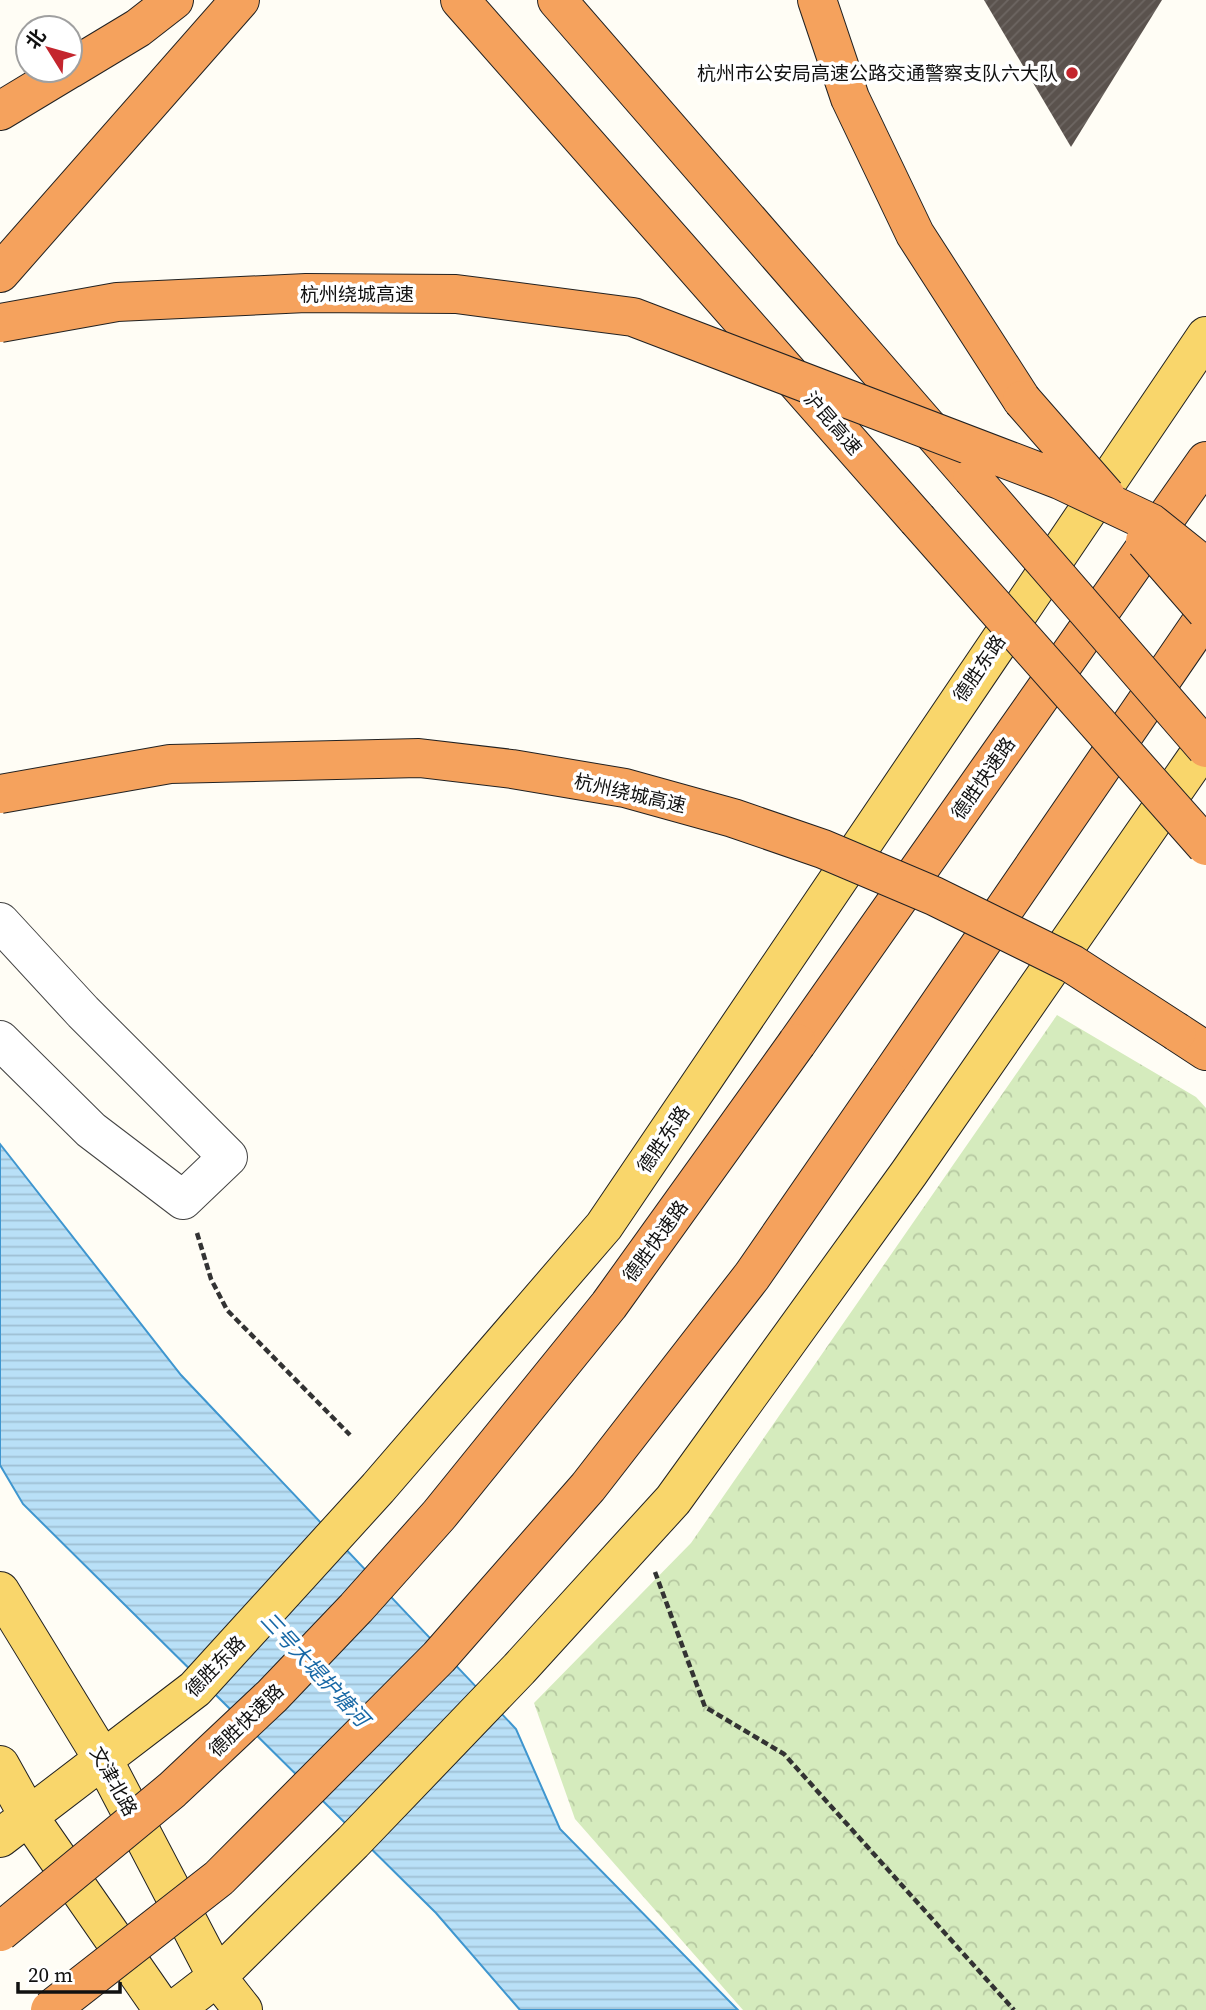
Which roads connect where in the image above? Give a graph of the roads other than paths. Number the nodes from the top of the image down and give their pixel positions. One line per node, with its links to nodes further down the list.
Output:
1 (174, 0): 6 (highway)
2 (240, 0): 9 (highway)
3 (557, 0): 15 (highway, bridge)
4 (817, 0): 14 (highway, bridge)
5 (462, 3): 17 (highway, 沪昆高速, bridge)
6 (84, 60)
7 (44, 84): 8 (highway)
8 (0, 111)
9 (0, 273)
10 (0, 324): 13 (highway, 杭州绕城高速, bridge)
11 (1206, 336): 22 (main road, 德胜东路)
12 (1206, 461): 25 (highway, 德胜快速路, bridge)
13 (1206, 567)
14 (1206, 613): 27 (highway, bridge)
15 (1206, 746): 26 (main road)
16 (0, 793): 20 (highway, 杭州绕城高速, bridge)
17 (1206, 846)
18 (0, 922): 19 (lane)
19 (0, 1040)
20 (1192, 1042)
21 (0, 1591): 22 (main road, 文津北路)
22 (104, 1761): 24 (main road, 德胜东路); 26 (main road, 文津北路)
23 (0, 1765): 24 (main road)
24 (15, 1828): 28 (main road)
25 (0, 1932)
26 (217, 1977): 29 (main road); 30 (main road, 文津北路)
27 (50, 2010)
28 (163, 2010)
29 (174, 2010)
30 (243, 2010)

